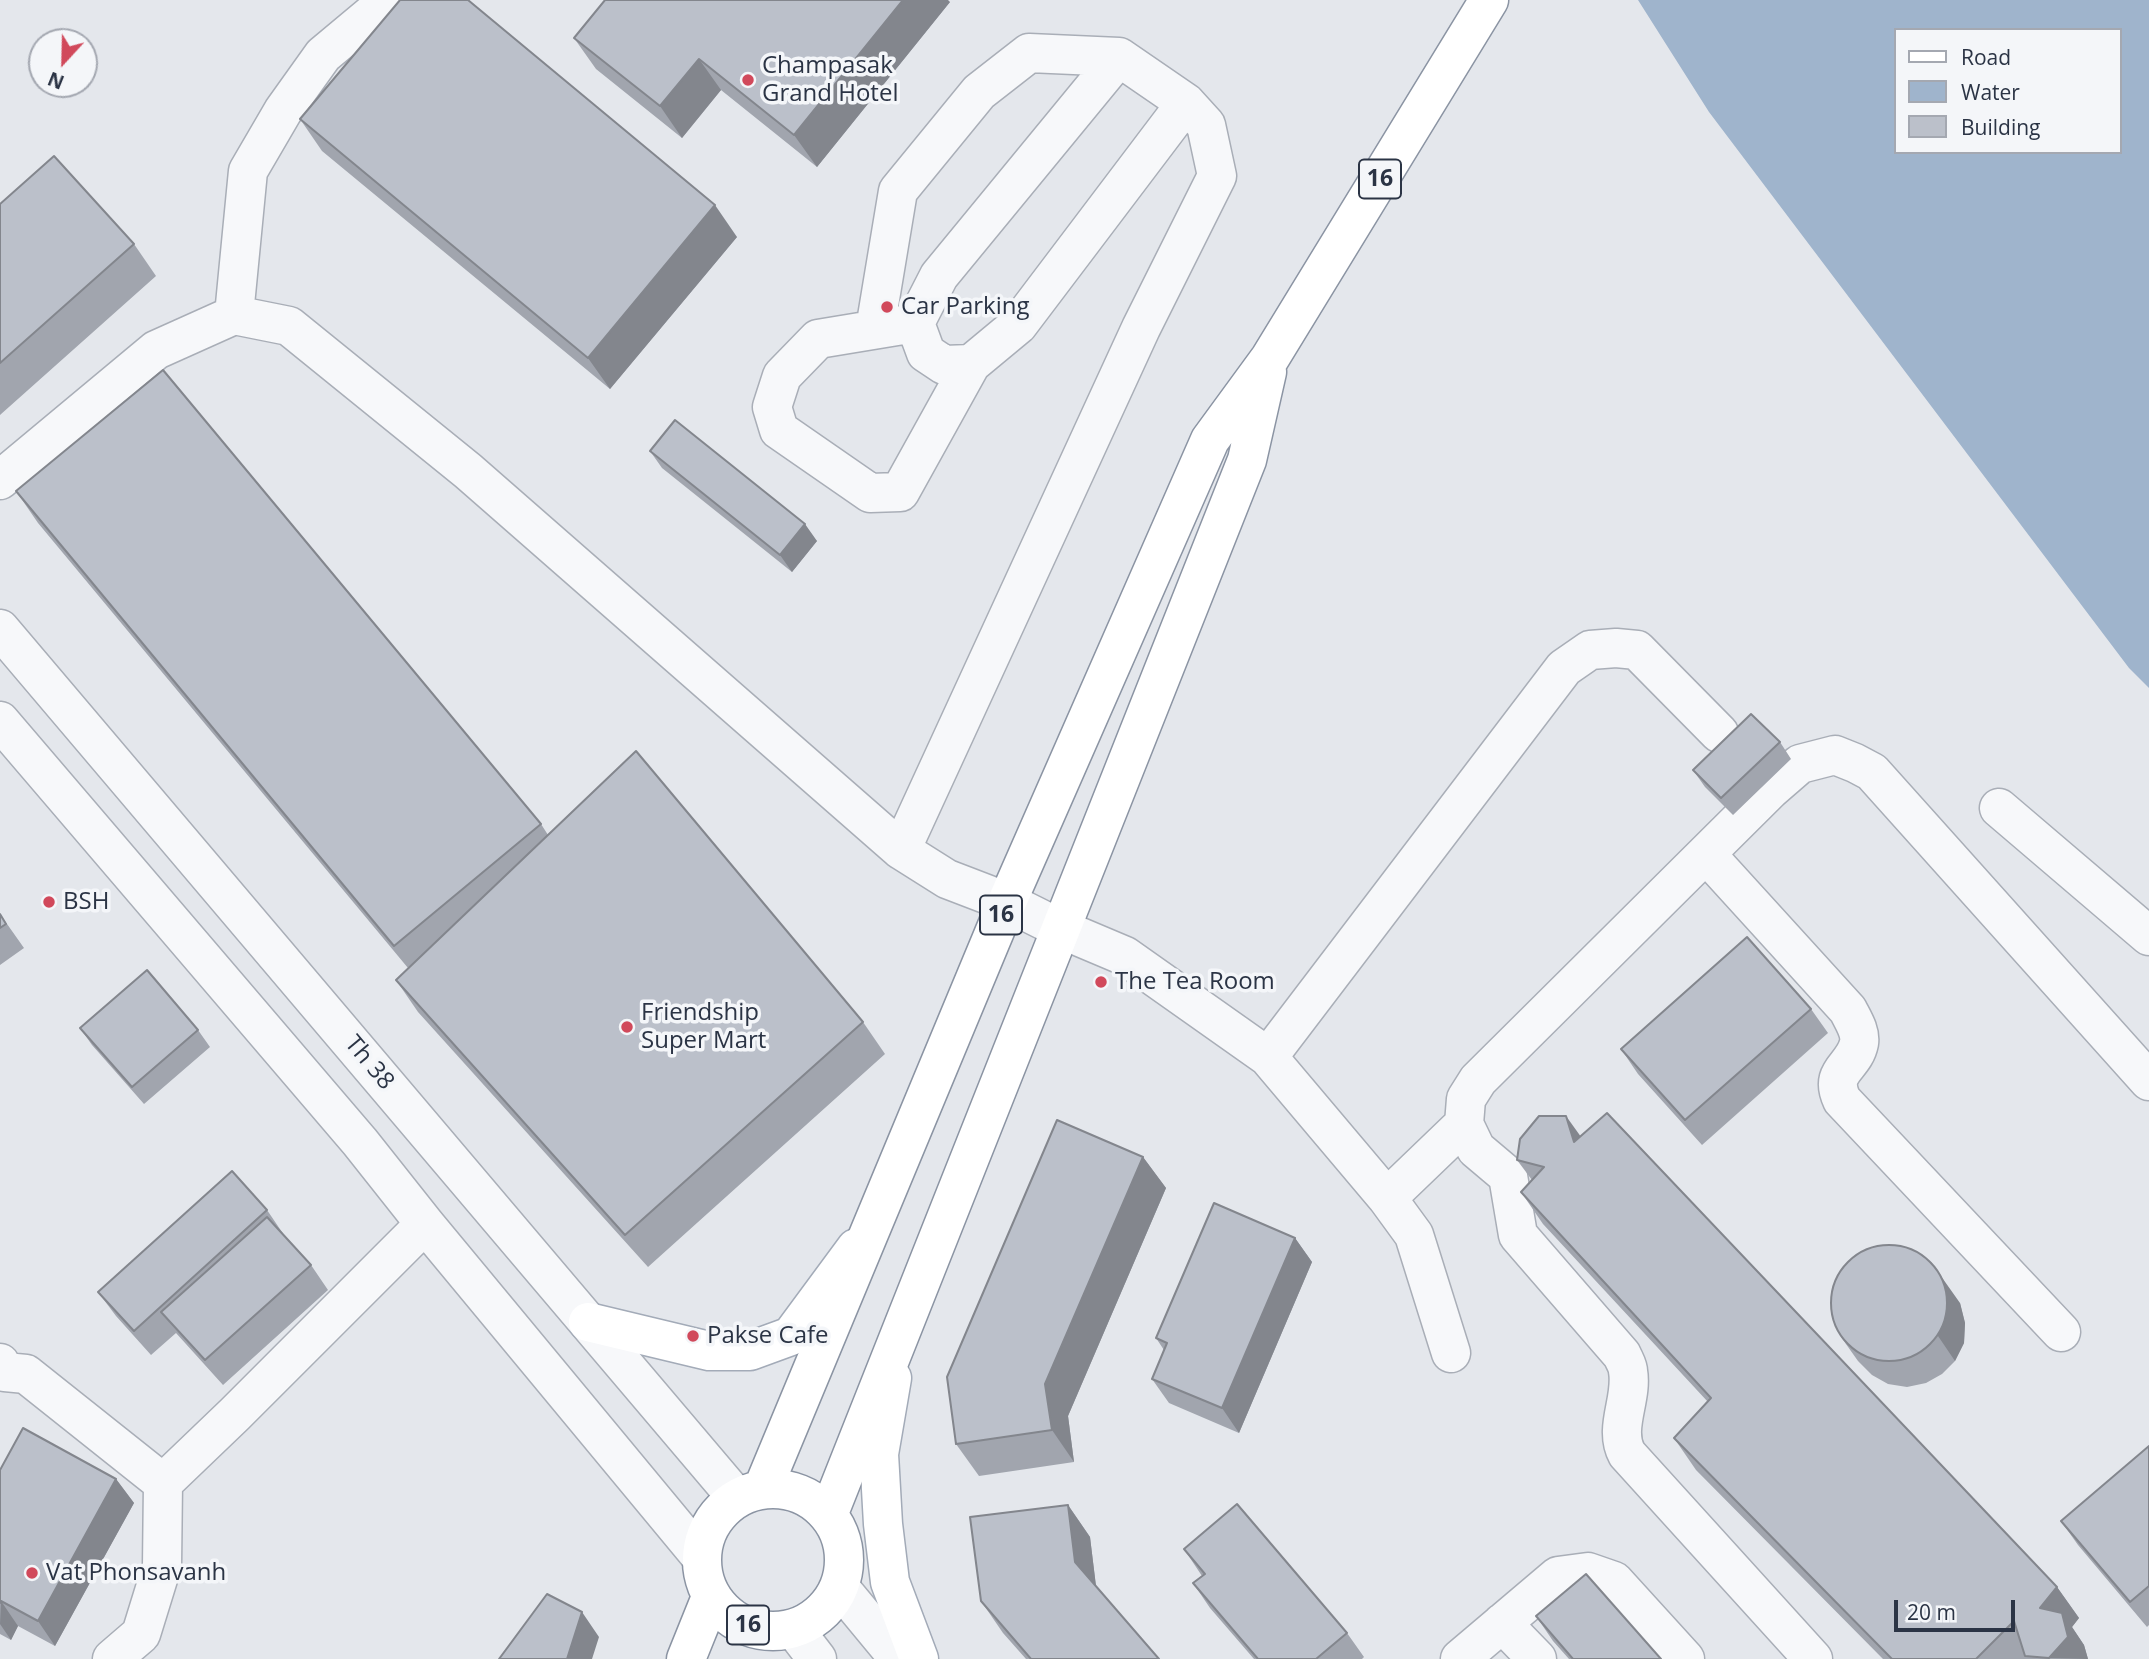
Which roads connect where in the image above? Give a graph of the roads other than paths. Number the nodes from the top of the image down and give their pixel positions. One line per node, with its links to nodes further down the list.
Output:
1 (389, 0): 5 (street)
2 (1489, 0): 8 (main road, 16)
3 (1119, 57): 4 (street); 6 (street); 7 (street)
4 (1186, 103): 9 (street); 15 (street)
5 (234, 315): 10 (street); 15 (street)
6 (915, 323): 7 (street); 9 (street)
7 (875, 329): 9 (street)
8 (1270, 358): 17 (main road, 16); 18 (main road, 16)
9 (971, 364)
10 (0, 480)
11 (0, 629): 22 (street, Th 38)
12 (0, 721): 24 (street)
13 (1719, 733): 20 (street)
14 (1999, 808): 19 (street)
15 (901, 850): 17 (street)
16 (1706, 854): 21 (street); 23 (street); 30 (street)
17 (1007, 902): 18 (street); 27 (main road, 16)
18 (1061, 929): 20 (street); 29 (main road, 16)
19 (2149, 936)
20 (1268, 1058): 25 (street)
21 (2149, 1081)
22 (402, 1102): 24 (street); 28 (street, Th 38)
23 (1464, 1124): 25 (street); 49 (street)
24 (360, 1142): 26 (street)
25 (1387, 1198): 31 (street)
26 (425, 1224): 33 (street); 36 (street)
27 (870, 1229): 28 (main road); 34 (main road, 16)
28 (588, 1322): 34 (street, Th 38)
29 (901, 1331): 35 (main road, 16); 45 (main road)
30 (2061, 1332)
31 (1451, 1353)
32 (2, 1370): 33 (street)
33 (163, 1483): 41 (street)
34 (750, 1493): 35 (main road); 36 (main road, 16)
35 (829, 1513): 37 (main road)
36 (701, 1557): 38 (main road, 16)
37 (841, 1589): 40 (main road, 16); 44 (street)
38 (711, 1597): 40 (main road, 16); 42 (main road, 16)
39 (1502, 1623): 46 (street); 47 (street); 48 (street)
40 (773, 1640): 43 (street)
41 (112, 1659)
42 (686, 1659)
43 (817, 1659)
44 (900, 1659)
45 (919, 1659)
46 (1460, 1659)
47 (1536, 1659)
48 (1685, 1659)
49 (1813, 1659)

